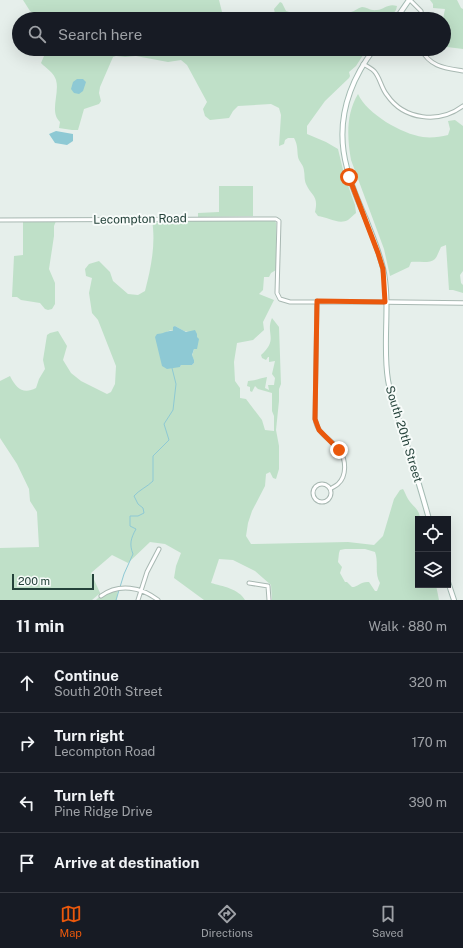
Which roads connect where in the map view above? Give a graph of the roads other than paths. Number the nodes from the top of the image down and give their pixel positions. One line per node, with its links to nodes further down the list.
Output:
1 (410, 0): 2 (main road); 3 (street)
2 (401, 12)
3 (421, 12)
4 (369, 56): 6 (main road, South 20th Street)
5 (425, 56): 7 (street)
6 (363, 64): 9 (street); 13 (main road, South 20th Street)
7 (463, 71)
8 (401, 103): 9 (street)
9 (398, 106): 10 (street)
10 (463, 106)
11 (0, 220): 12 (street, Lecompton Road)
12 (317, 301): 13 (street); 15 (street)
13 (385, 302): 14 (street); 16 (main road, South 20th Street)
14 (463, 303)
15 (330, 489): 15 (street)
16 (428, 516)
17 (159, 549): 20 (street)
18 (249, 582): 24 (street)
19 (450, 588): 25 (main road)
20 (141, 590): 21 (street); 22 (street); 23 (street)
21 (101, 596)
22 (138, 600)
23 (158, 600)
24 (269, 600)
25 (454, 600)

